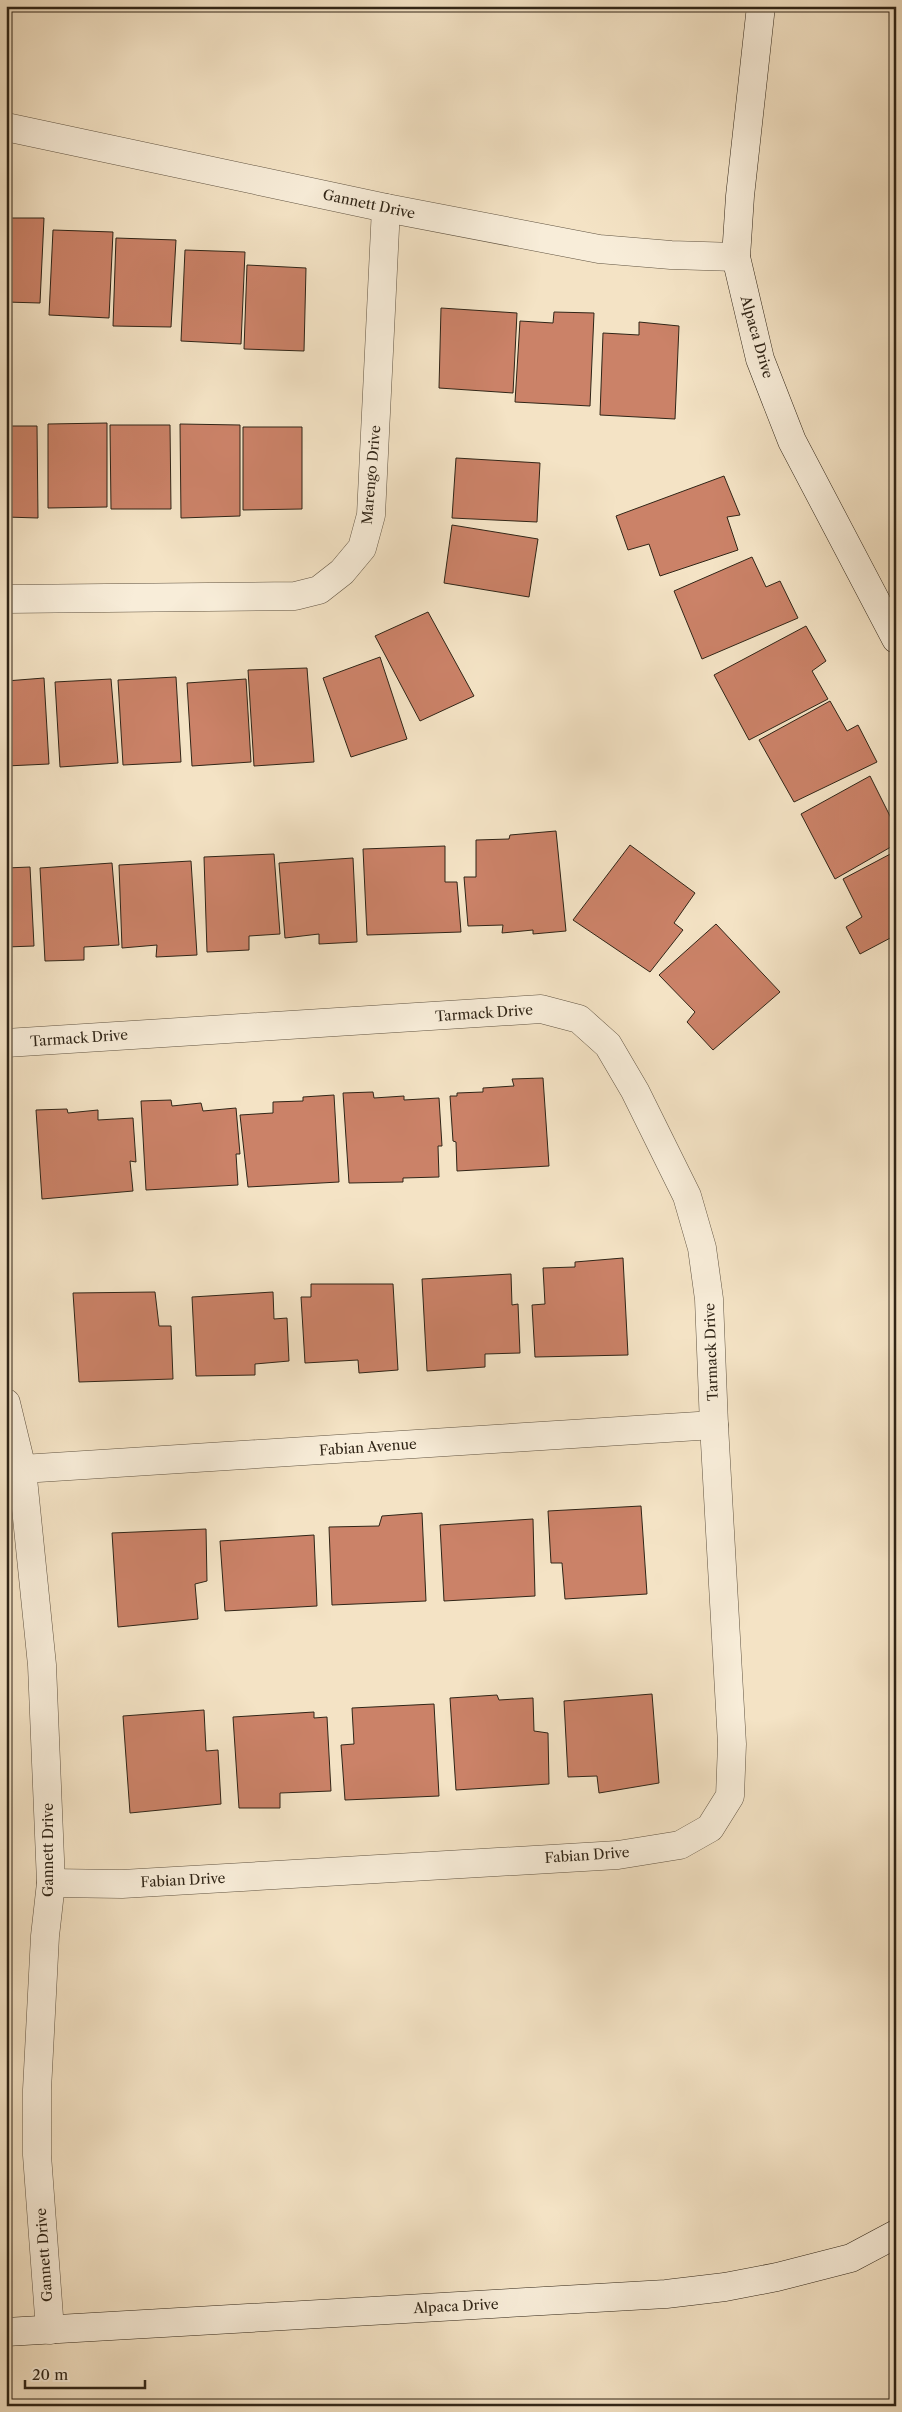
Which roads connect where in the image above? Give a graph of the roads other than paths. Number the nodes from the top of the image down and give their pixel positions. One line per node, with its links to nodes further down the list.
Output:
1 (760, 6): 4 (street, Alpaca Drive)
2 (6, 127): 3 (street, Gannett Drive)
3 (386, 208): 4 (street, Gannett Drive); 5 (street, Marengo Drive)
4 (736, 257): 6 (street, Alpaca Drive)
5 (6, 599)
6 (896, 640)
7 (6, 1043): 9 (street, Tarmack Drive)
8 (6, 1403): 10 (street, Gannett Drive)
9 (714, 1425): 10 (street, Fabian Avenue); 11 (street, Fabian Drive)
10 (22, 1469): 11 (street, Gannett Drive)
11 (51, 1883): 13 (street, Gannett Drive)
12 (896, 2234): 13 (street, Alpaca Drive)
13 (50, 2330): 14 (street, Alpaca Drive)
14 (6, 2332)

